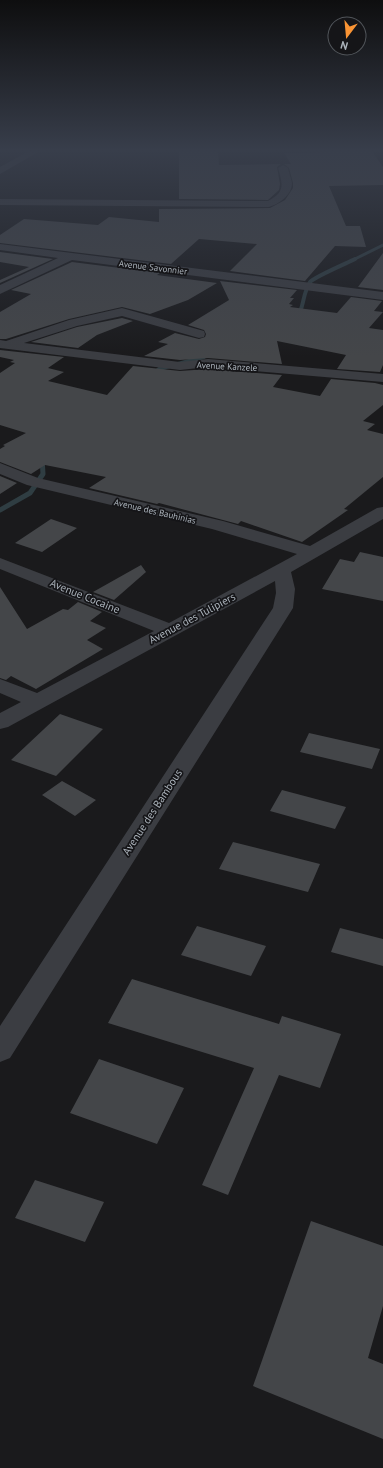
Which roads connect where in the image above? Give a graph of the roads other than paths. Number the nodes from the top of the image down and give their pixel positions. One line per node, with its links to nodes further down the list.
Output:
1 (0, 247): 2 (street, Avenue Savonnier)
2 (71, 256): 3 (street); 4 (street, Avenue Savonnier)
3 (0, 290)
4 (383, 296)
5 (198, 334): 6 (street)
6 (2, 345): 7 (street, Avenue Kanzele)
7 (383, 378)
8 (0, 468): 10 (street, Avenue des Bauhinias)
9 (383, 512): 10 (street, Avenue des Tulipiers)
10 (311, 552): 12 (street, Avenue des Tulipiers)
11 (0, 563): 13 (street, Avenue Cocaine)
12 (281, 570): 13 (street, Avenue des Tulipiers); 17 (street, Avenue des Bambous)
13 (169, 630): 15 (street, Avenue des Tulipiers)
14 (0, 685): 15 (street)
15 (37, 701): 16 (street, Avenue des Tulipiers)
16 (0, 722)
17 (0, 1050)

